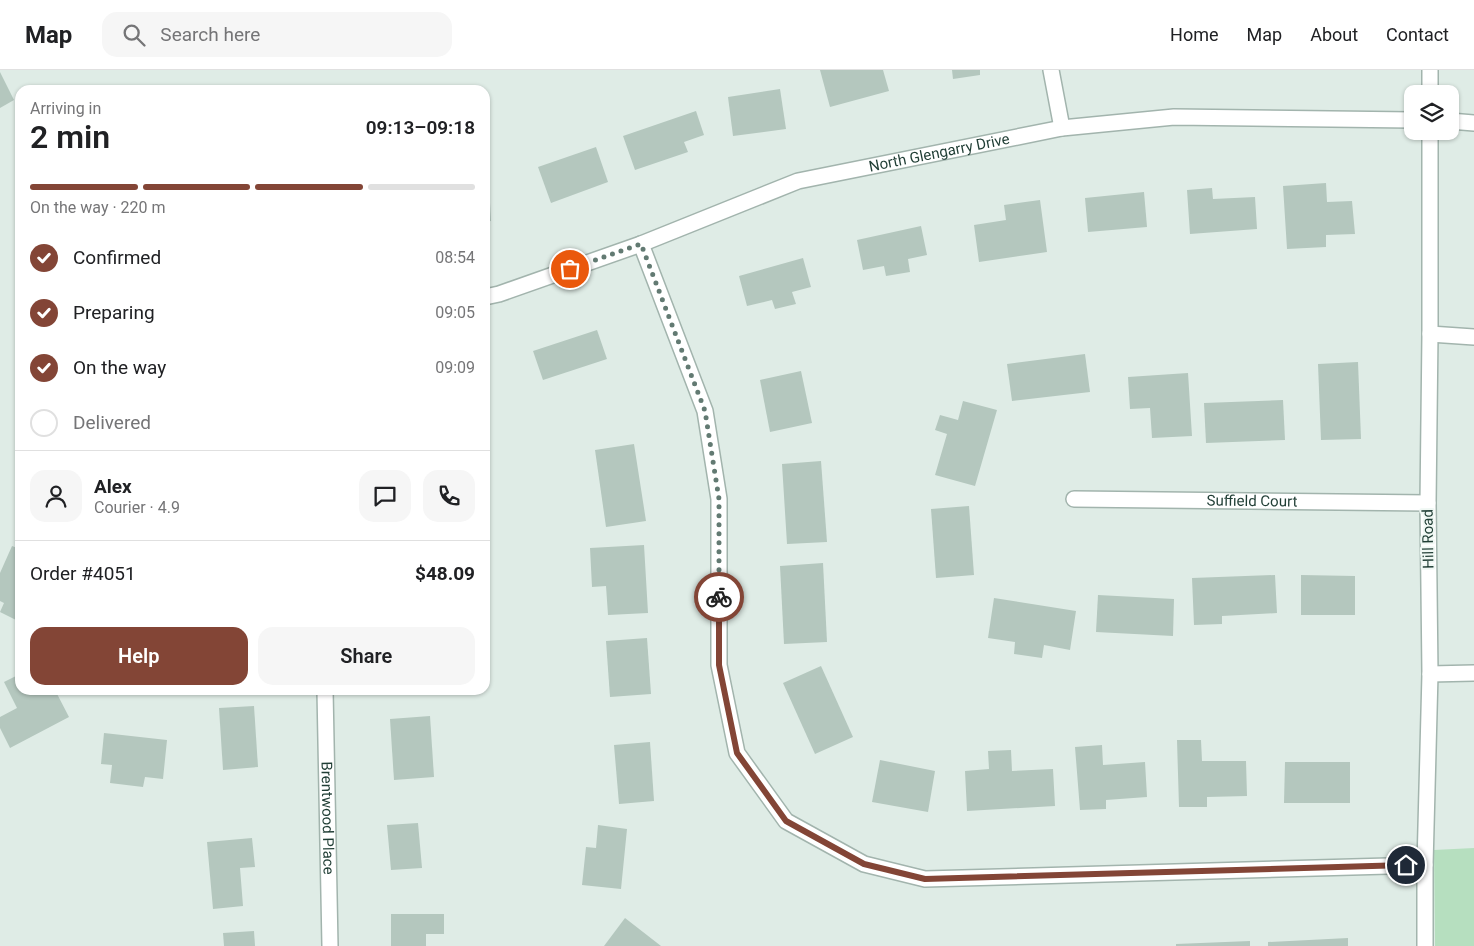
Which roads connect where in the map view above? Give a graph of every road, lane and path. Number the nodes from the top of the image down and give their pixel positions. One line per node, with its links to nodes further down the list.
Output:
1 (1051, 70): 7 (street)
2 (1430, 70): 3 (street)
3 (1430, 85)
4 (1404, 120): 7 (street, North Glengarry Drive)
5 (1459, 122): 6 (street)
6 (1474, 123)
7 (1062, 128): 9 (street, North Glengarry Drive)
8 (1430, 140): 11 (street, Hill Road)
9 (641, 244): 10 (street, North Glengarry Drive); 18 (street)
10 (490, 296)
11 (1430, 334): 12 (street); 14 (street, Hill Road)
12 (1474, 337)
13 (1074, 499): 14 (street, Suffield Court)
14 (1428, 503): 16 (street, Hill Road)
15 (1474, 673): 16 (street)
16 (1430, 674): 18 (street, Hill Road)
17 (325, 695): 19 (street, Brentwood Place)
18 (1425, 865): 20 (street, Hill Road)
19 (330, 946)
20 (1425, 946)

